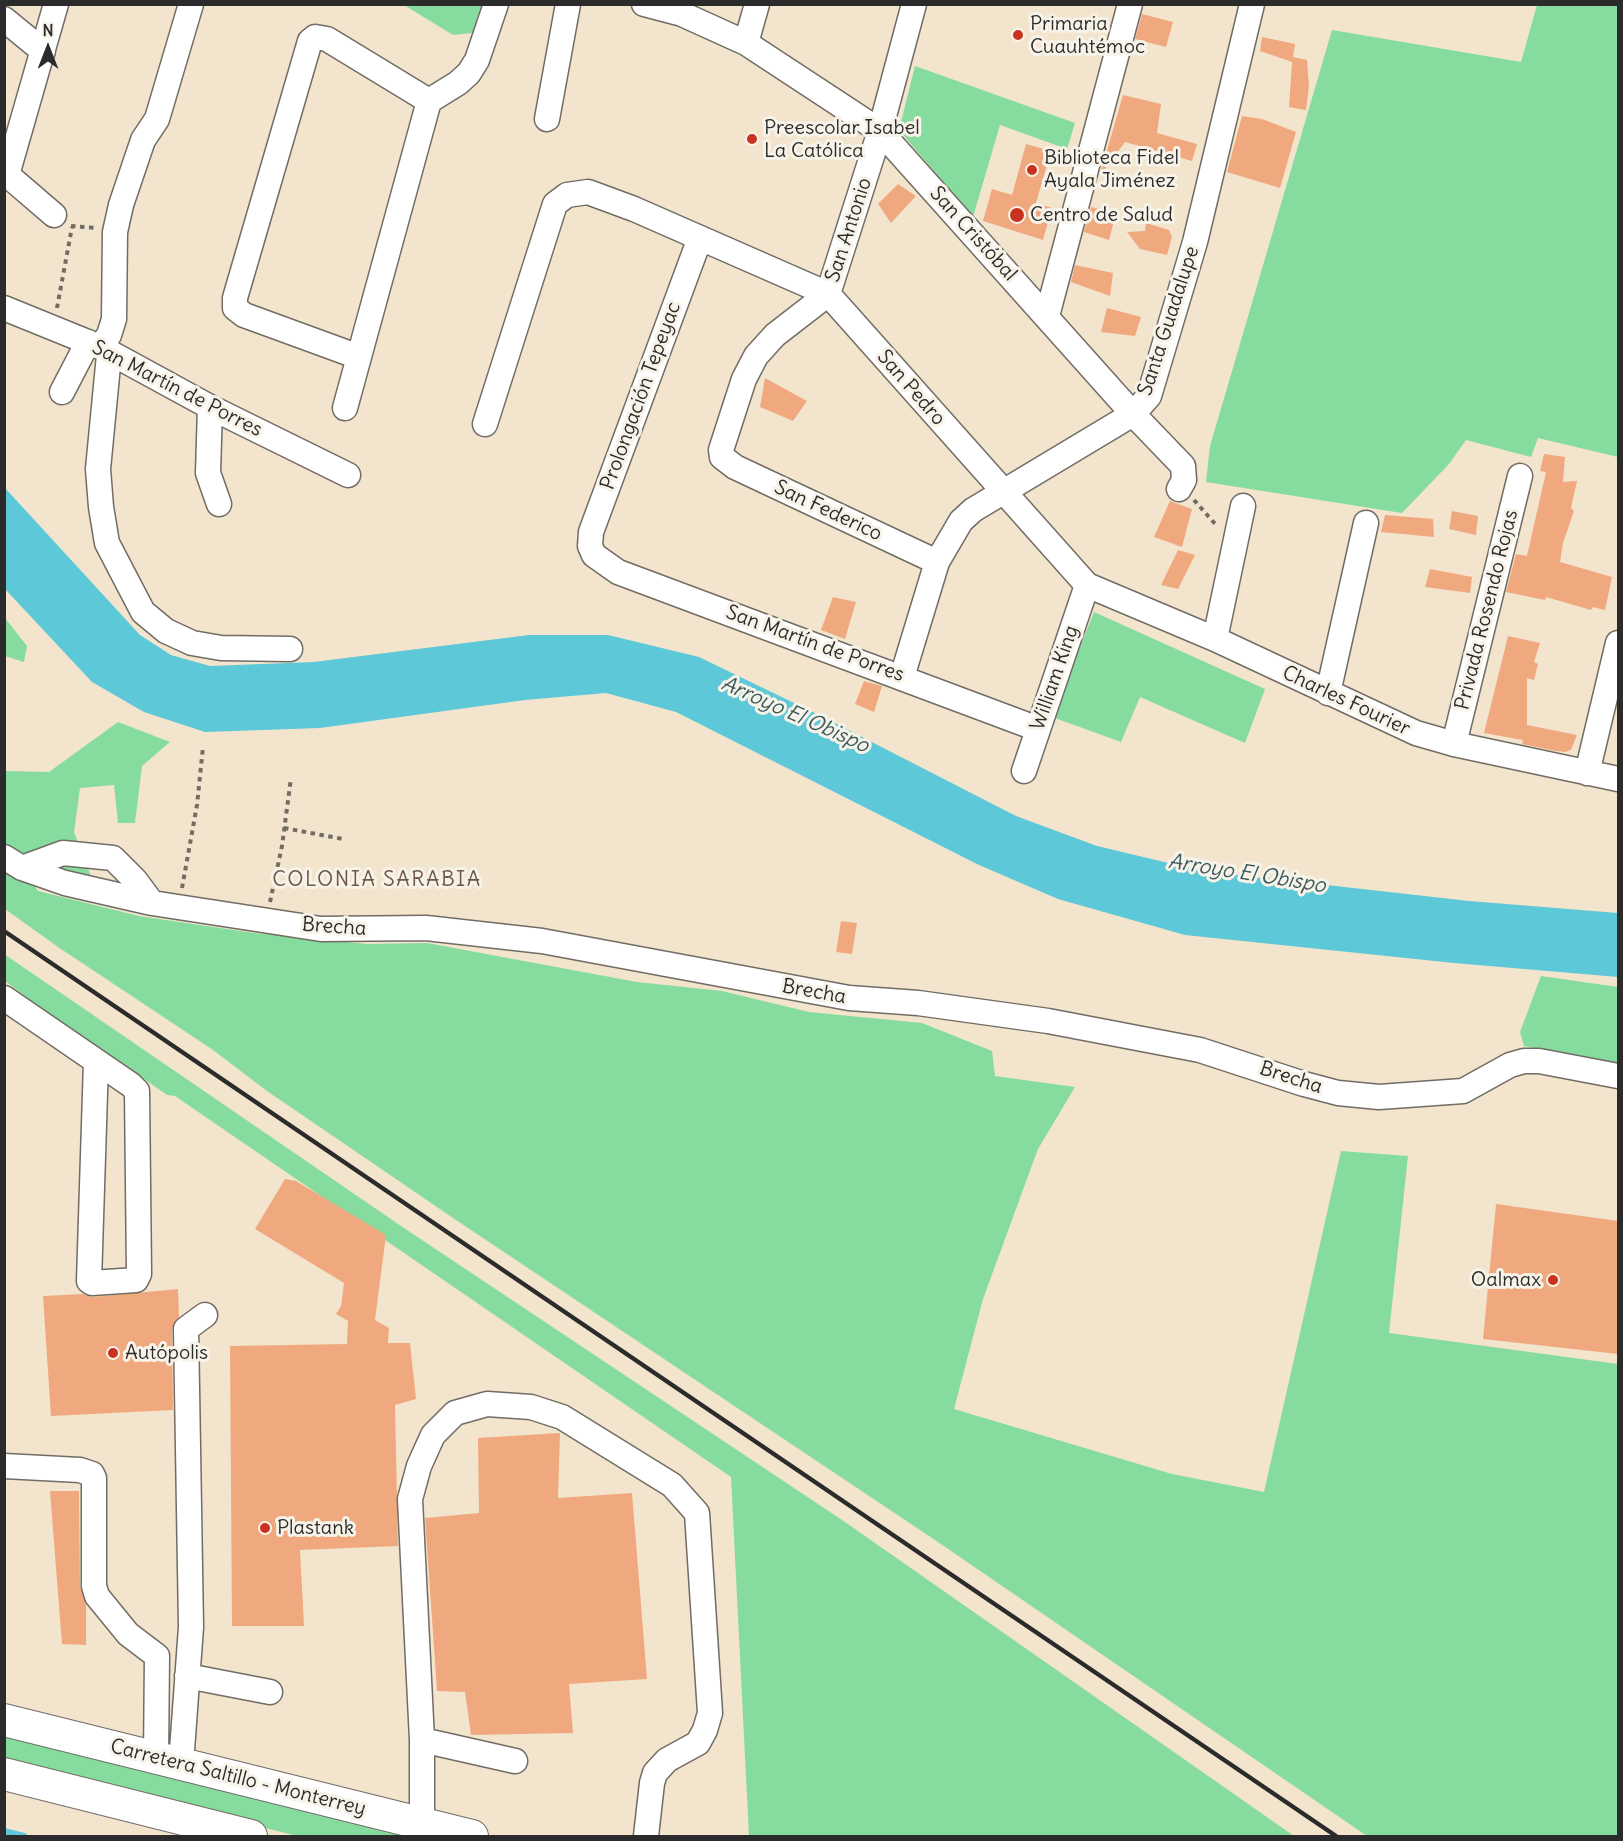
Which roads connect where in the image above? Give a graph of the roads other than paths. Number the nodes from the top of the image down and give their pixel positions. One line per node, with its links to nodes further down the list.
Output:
1 (56, 4): 12 (street)
2 (190, 4): 22 (street)
3 (496, 4): 13 (street)
4 (568, 4): 14 (street)
5 (644, 4): 11 (street, San Cristóbal)
6 (757, 4): 11 (street)
7 (914, 4): 15 (street, San Antonio)
8 (1130, 4): 21 (street)
9 (1252, 4): 27 (street, Santa Guadalupe)
10 (4, 19): 12 (street)
11 (746, 43): 15 (street, San Cristóbal)
12 (44, 51): 16 (street)
13 (429, 101): 23 (street); 23 (street)
14 (547, 119)
15 (880, 131): 19 (street, San Antonio); 21 (street, San Cristóbal)
16 (6, 174): 17 (street)
17 (63, 221)
18 (700, 238): 19 (street, San Pedro); 28 (street, San Pedro); 37 (street, Prolongación Tepeyac)
19 (828, 294): 29 (street, San Antonio); 33 (street, San Pedro)
20 (4, 308): 22 (street, San Martín de Porres)
21 (1047, 316): 27 (street, San Cristóbal)
22 (99, 348): 24 (street); 25 (street, San Martín de Porres); 42 (street)
23 (359, 357): 26 (street)
24 (62, 392)
25 (210, 407): 30 (street, San Martín de Porres); 34 (street)
26 (345, 408)
27 (1133, 414): 32 (street, San Cristóbal); 33 (street, Santa Guadalupe)
28 (485, 424)
29 (722, 457): 38 (street, San Federico)
30 (348, 475)
31 (1520, 476): 46 (street, Privada Rosendo Rojas)
32 (1179, 489)
33 (1002, 492): 38 (street, Santa Guadalupe); 39 (street, San Pedro)
34 (219, 504)
35 (1243, 506): 40 (street)
36 (1366, 523): 44 (street)
37 (594, 555): 43 (street, San Martín de Porres)
38 (937, 562): 43 (street, Santa Guadalupe)
39 (1086, 585): 40 (street, Charles Fourier); 45 (street, William King)
40 (1215, 639): 44 (street, Charles Fourier)
41 (1618, 643): 48 (street)
42 (290, 649)
43 (902, 676): 45 (street, San Martín de Porres)
44 (1328, 693): 46 (street, Charles Fourier)
45 (1038, 729): 47 (street, William King)
46 (1454, 744): 48 (street, Charles Fourier)
47 (1024, 771)
48 (1587, 773): 49 (street, Charles Fourier)
49 (1618, 779)
50 (13, 862): 51 (street, Brecha); 51 (street)
51 (152, 903): 54 (street, Brecha)
52 (4, 998): 53 (street)
53 (96, 1062): 53 (street)
54 (1618, 1076)
55 (205, 1315): 57 (street)
56 (4, 1466): 61 (street)
57 (187, 1676): 58 (street); 61 (street)
58 (270, 1692)
59 (4, 1720): 61 (main road, Carretera Saltillo - Monterrey)
60 (423, 1740): 62 (street); 64 (street); 67 (street)
61 (169, 1761): 64 (main road, Carretera Saltillo - Monterrey)
62 (515, 1761)
63 (4, 1774): 65 (main road)
64 (422, 1824): 66 (main road, Carretera Saltillo - Monterrey)
65 (251, 1836)
66 (472, 1836)
67 (646, 1836)

